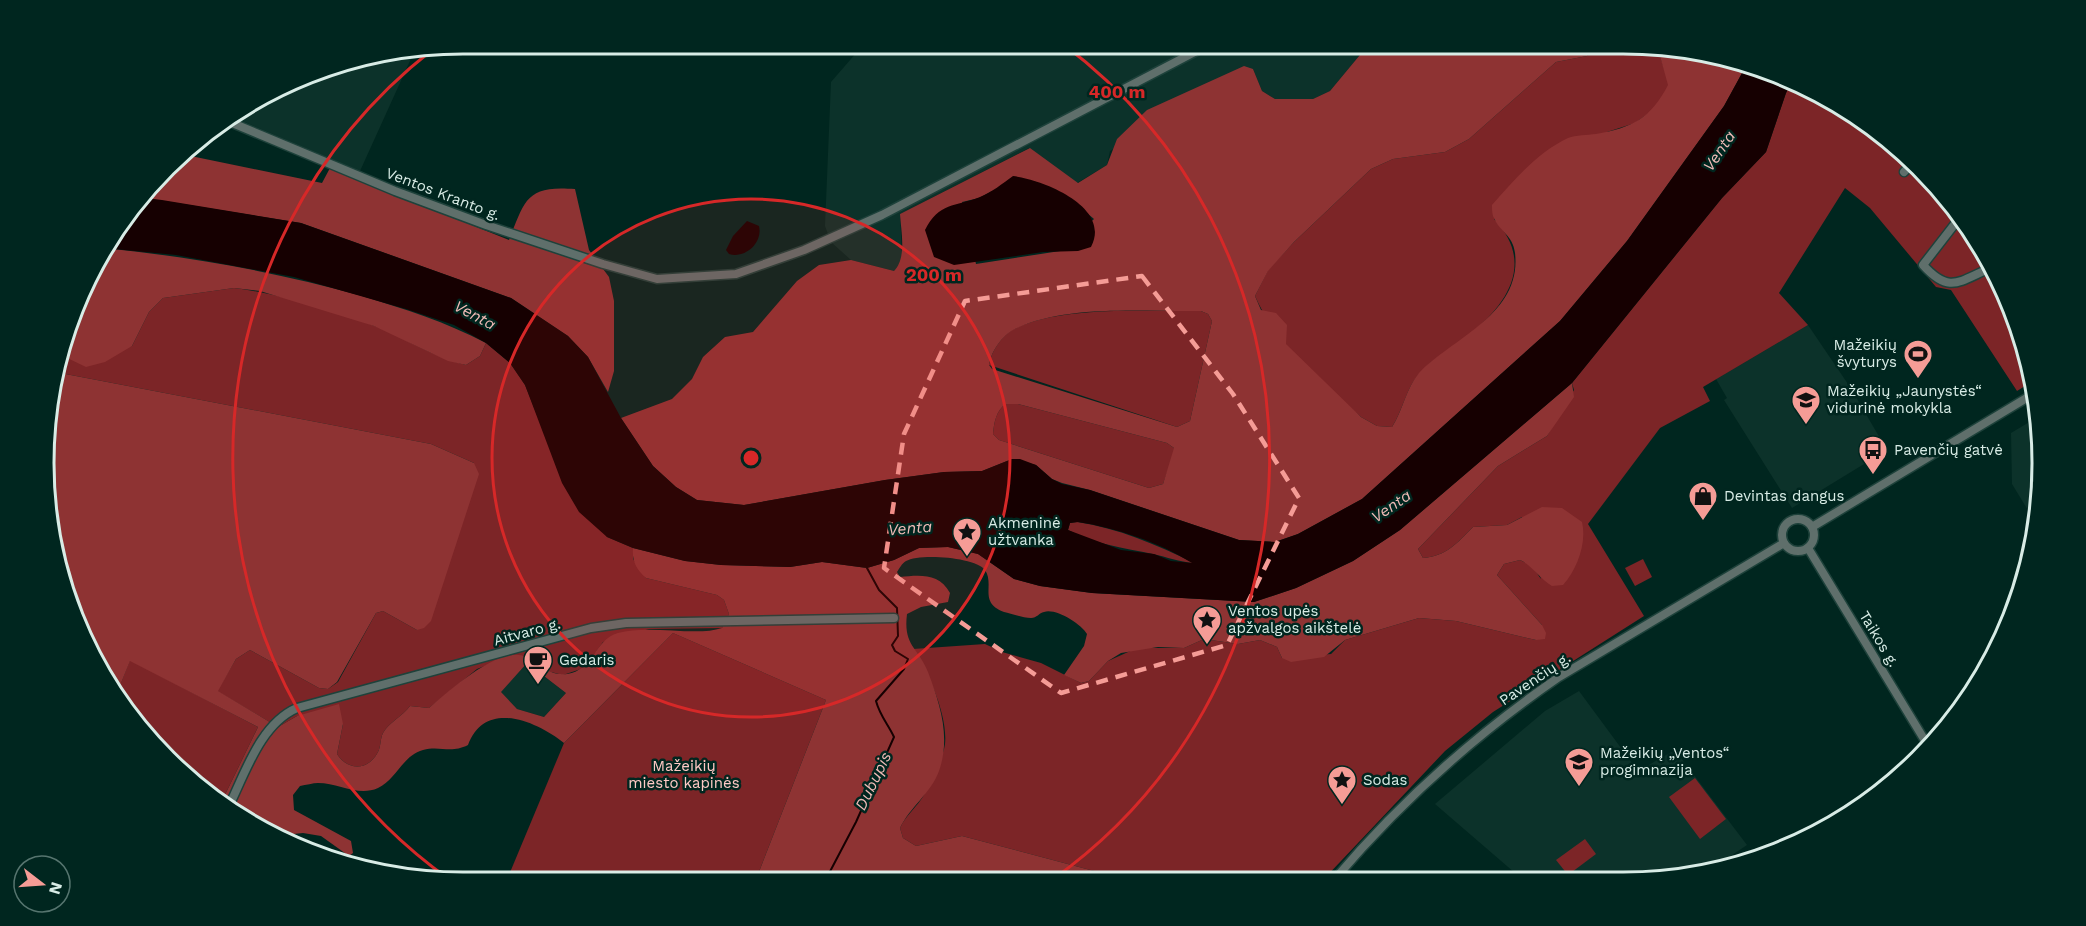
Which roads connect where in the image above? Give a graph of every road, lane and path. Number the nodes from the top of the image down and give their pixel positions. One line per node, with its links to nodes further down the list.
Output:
1 (1191, 54): 2 (street, Ventos Kranto g.)
2 (235, 124)
3 (1907, 169): 4 (street)
4 (1904, 172)
5 (1955, 224): 6 (street)
6 (1984, 271)
7 (2027, 398): 8 (street)
8 (1812, 527): 9 (street); 10 (street)
9 (1784, 543): 10 (street); 14 (street, Pavenčių g.)
10 (1808, 548): 12 (street, Taikos g.)
11 (894, 618): 13 (street, Aitvaro g.)
12 (1924, 740)
13 (232, 800)
14 (1341, 872)

